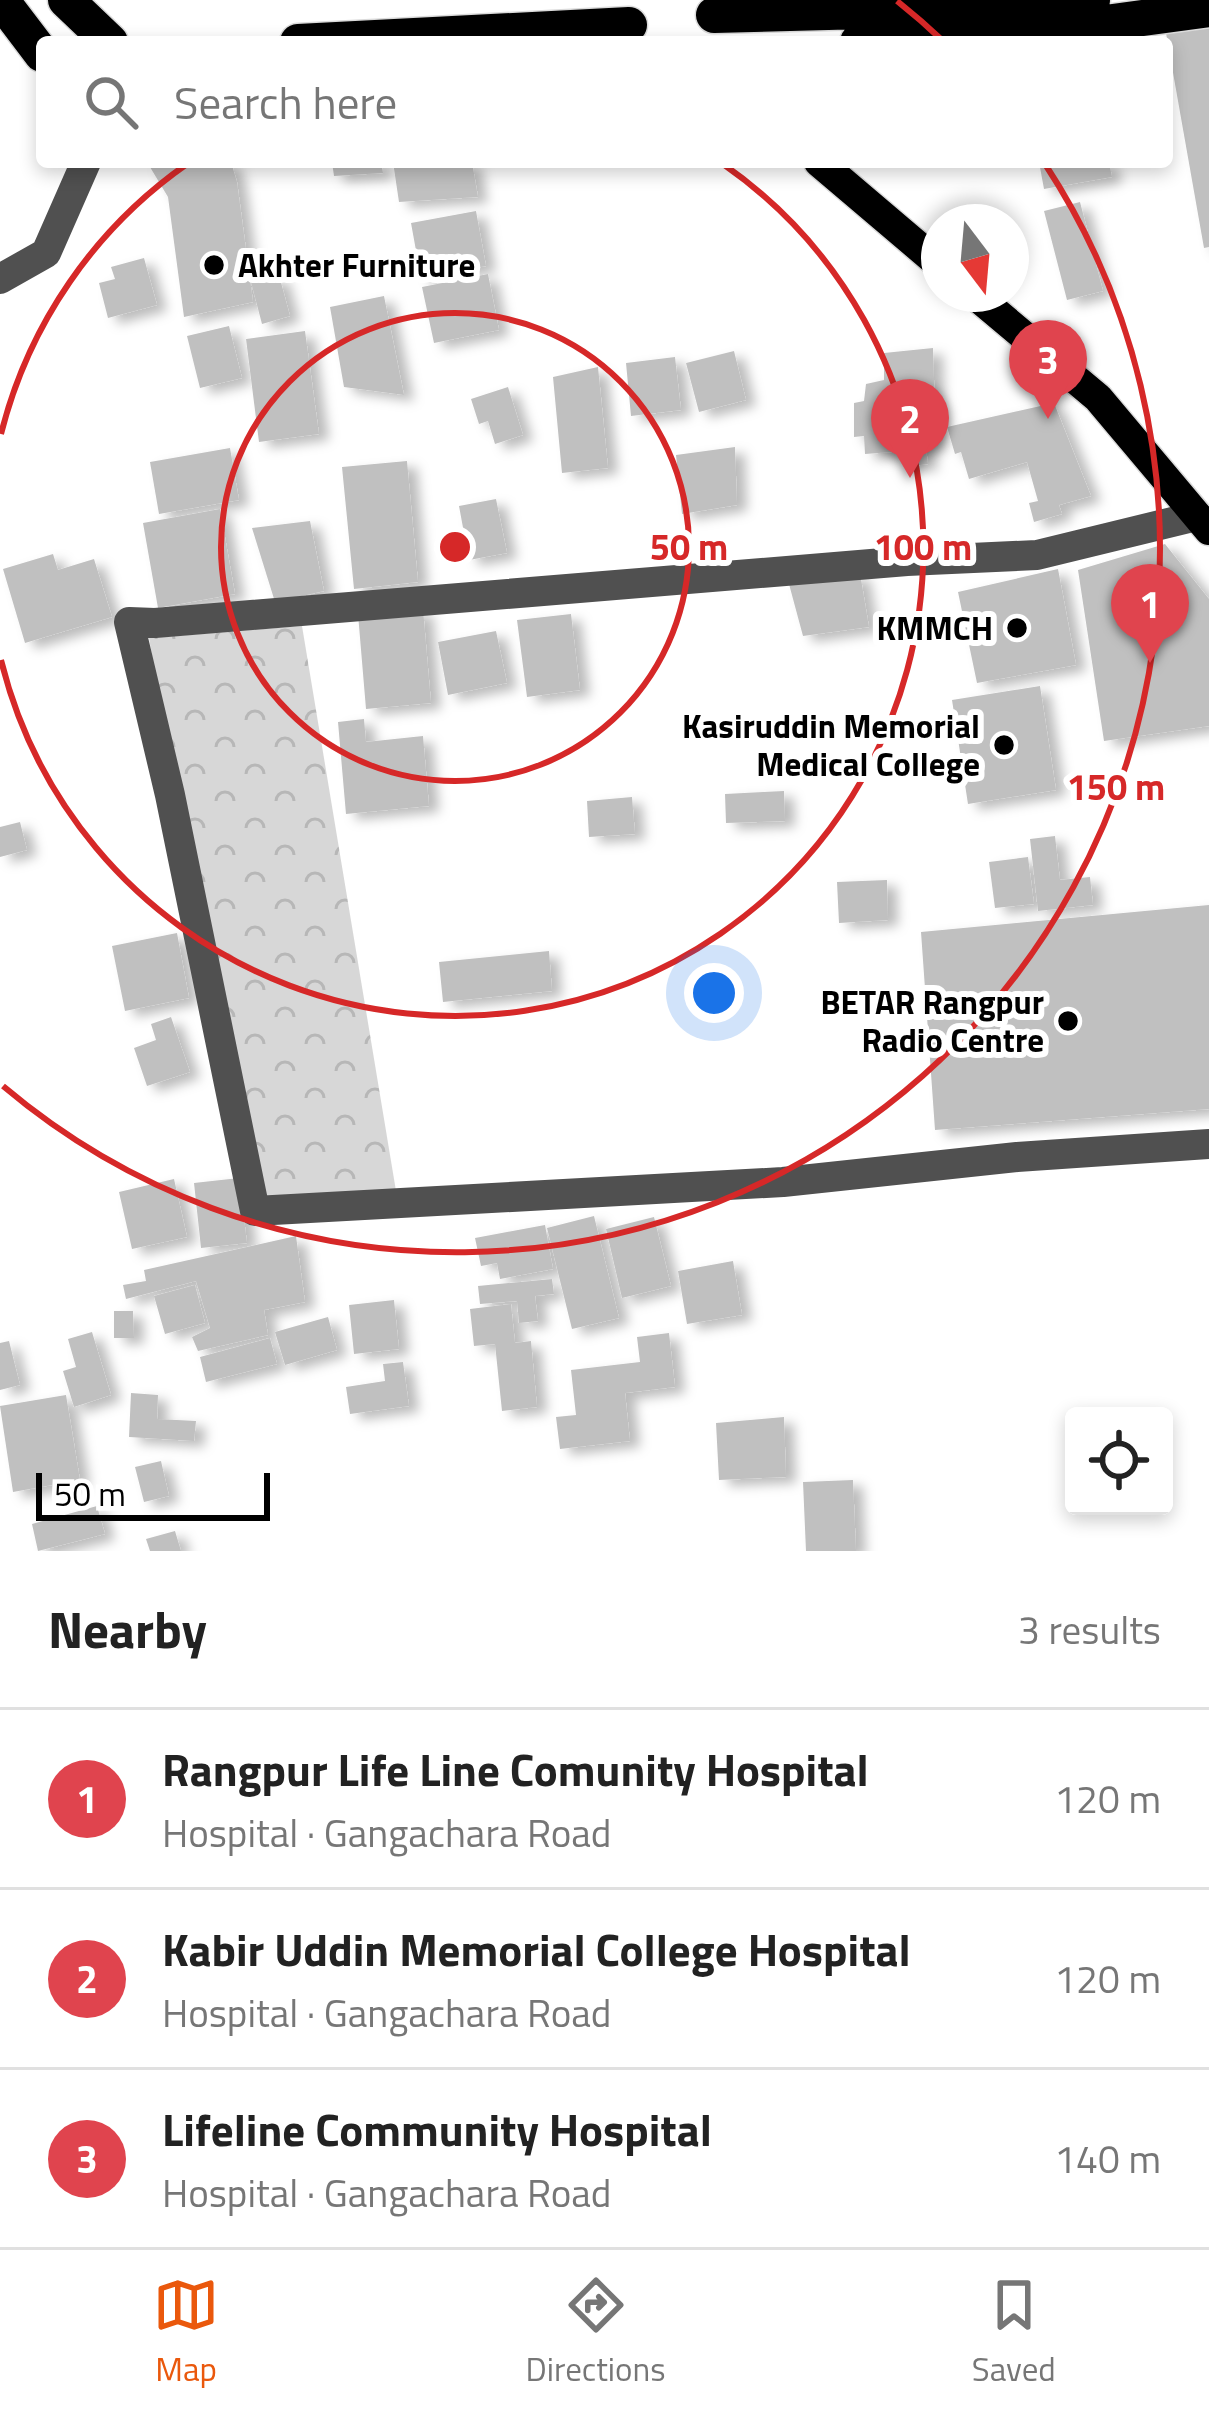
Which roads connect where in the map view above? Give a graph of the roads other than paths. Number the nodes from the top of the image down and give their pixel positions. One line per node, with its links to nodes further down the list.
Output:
1 (1, 0): 11 (highway)
2 (66, 0): 8 (highway)
3 (1092, 0): 5 (highway)
4 (1209, 9): 5 (highway)
5 (1051, 12): 6 (highway); 10 (highway)
6 (711, 19)
7 (635, 22): 9 (highway)
8 (104, 36)
9 (399, 36)
10 (897, 36)
11 (36, 46)
12 (83, 168): 17 (street)
13 (803, 168): 15 (main road)
14 (827, 168): 15 (main road)
15 (884, 218): 16 (main road)
16 (921, 249)
17 (0, 279)
18 (996, 312): 19 (main road)
19 (1203, 523): 20 (street)
20 (1209, 1144)

